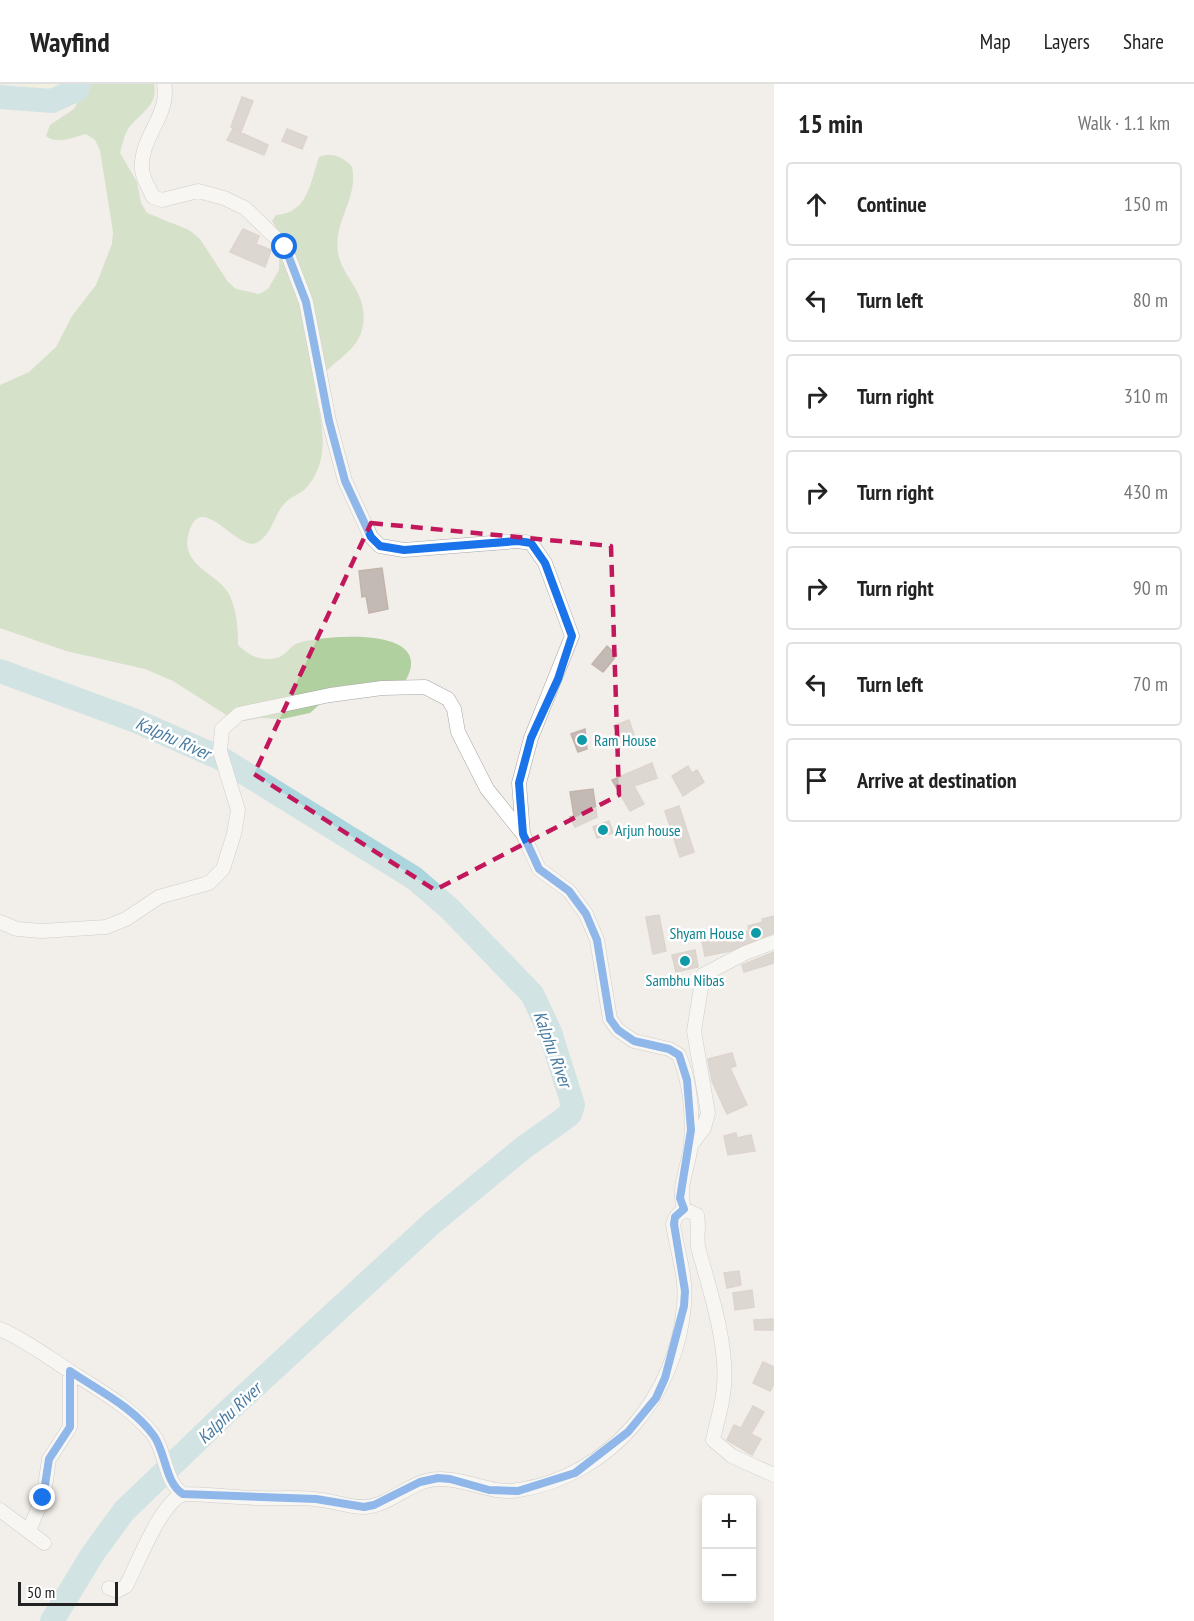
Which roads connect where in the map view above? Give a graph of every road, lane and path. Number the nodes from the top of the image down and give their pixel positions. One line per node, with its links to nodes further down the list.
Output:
1 (164, 84): 2 (street)
2 (523, 834): 3 (street); 5 (street)
3 (0, 922)
4 (774, 942): 5 (street)
5 (691, 1145): 6 (street)
6 (684, 1209): 9 (street); 10 (street)
7 (0, 1329): 8 (street)
8 (70, 1371): 10 (street); 12 (street)
9 (774, 1475)
10 (183, 1494): 14 (street)
11 (0, 1510): 12 (street)
12 (29, 1531): 13 (street)
13 (44, 1543)
14 (109, 1588)

